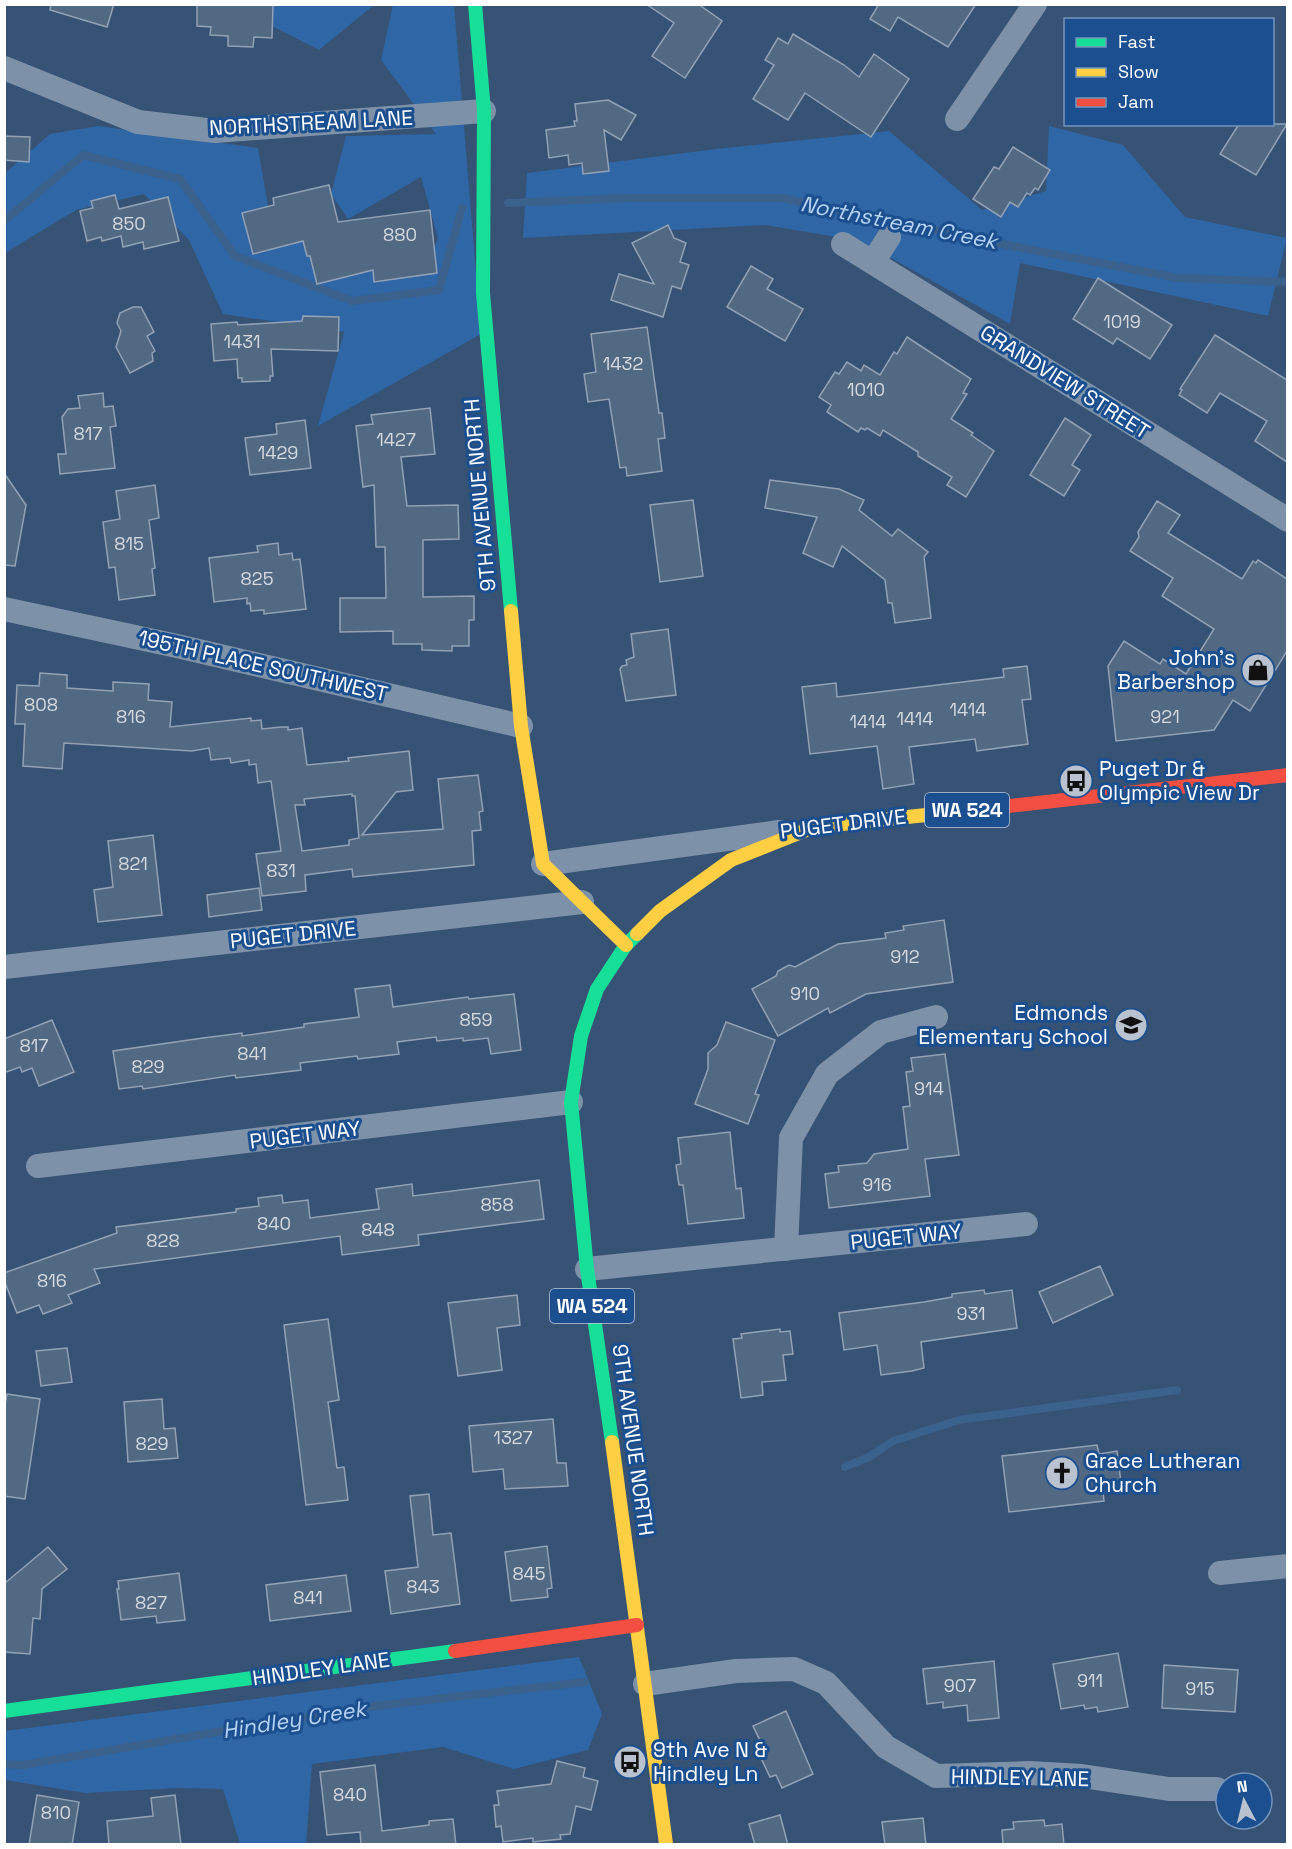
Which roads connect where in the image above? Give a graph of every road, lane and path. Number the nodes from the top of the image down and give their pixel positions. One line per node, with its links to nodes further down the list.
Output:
1 (475, 4): 4 (main road, 9TH AVENUE NORTH)
2 (1035, 4): 5 (street)
3 (4, 68): 4 (street, NORTHSTREAM LANE)
4 (484, 111): 11 (main road, 9TH AVENUE NORTH)
5 (957, 119)
6 (889, 237): 8 (street)
7 (843, 244): 8 (street, GRANDVIEW STREET)
8 (873, 262): 9 (street, GRANDVIEW STREET)
9 (1287, 520)
10 (4, 609): 11 (street, 195TH PLACE SOUTHWEST)
11 (521, 726): 14 (main road, 9TH AVENUE NORTH)
12 (1287, 775): 13 (main road, PUGET DRIVE / WA 524)
13 (814, 827): 14 (street, PUGET DRIVE); 16 (main road, 9TH AVENUE NORTH / WA 524)
14 (543, 864): 15 (main road)
15 (582, 902): 16 (main road); 17 (street, PUGET DRIVE)
16 (626, 945): 19 (main road, 9TH AVENUE NORTH / WA 524)
17 (4, 967)
18 (936, 1017): 22 (street)
19 (571, 1102): 20 (street, PUGET WAY); 23 (main road, 9TH AVENUE NORTH / WA 524)
20 (38, 1166)
21 (1026, 1224): 22 (street, PUGET WAY)
22 (786, 1250): 23 (street, PUGET WAY)
23 (587, 1269): 26 (main road, 9TH AVENUE NORTH / WA 524)
24 (1287, 1566): 25 (street)
25 (1220, 1573)
26 (637, 1625): 27 (main road, 9TH AVENUE NORTH / WA 524); 28 (main road, HINDLEY LANE)
27 (645, 1683): 29 (street, HINDLEY LANE); 30 (main road, 9TH AVENUE NORTH / WA 524)
28 (4, 1711)
29 (1214, 1789)
30 (666, 1845)

